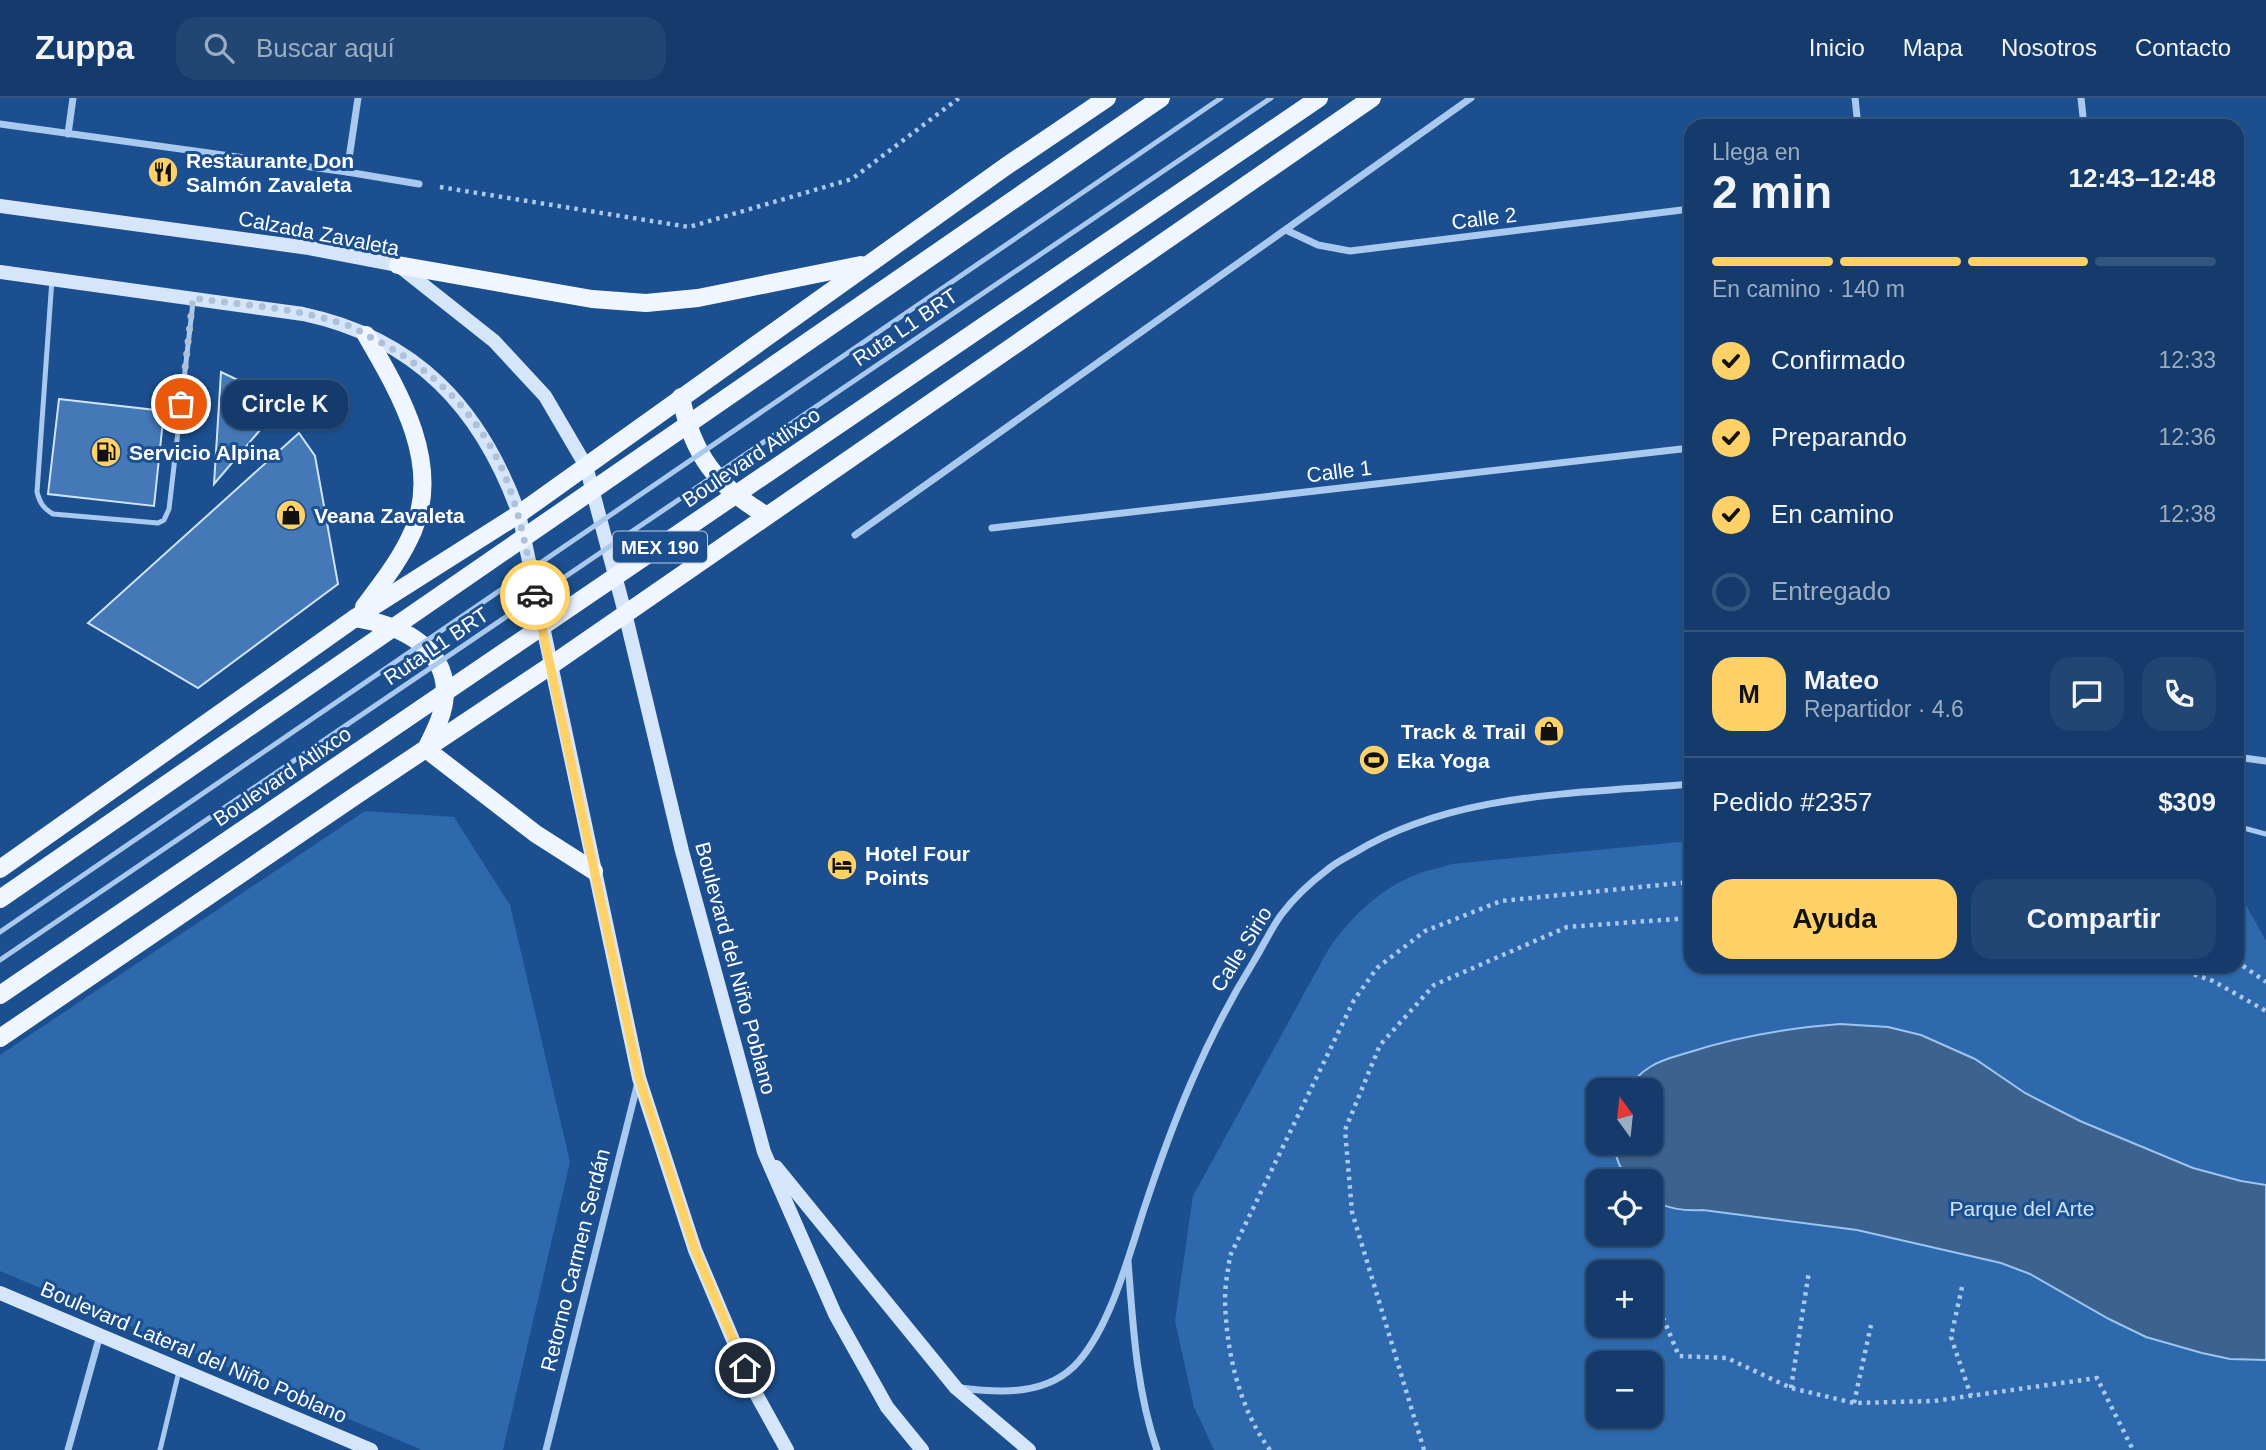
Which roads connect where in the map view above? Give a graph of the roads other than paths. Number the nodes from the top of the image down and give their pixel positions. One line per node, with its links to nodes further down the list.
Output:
1 (73, 98): 15 (street)
2 (358, 98): 16 (street)
3 (1107, 98): 21 (main road)
4 (1161, 98): 45 (main road, bridge)
5 (1221, 98): 46 (lane, Ruta L1 BRT, bridge)
6 (1272, 98): 47 (lane, Ruta L1 BRT, bridge)
7 (1319, 98): 48 (main road, Boulevard Atlixco / MEX 190, bridge)
8 (1372, 98): 31 (main road)
9 (1471, 98): 20 (street)
10 (1854, 98): 12 (street)
11 (2081, 98): 13 (street)
12 (1857, 119)
13 (2083, 119)
14 (0, 124): 15 (street)
15 (68, 134): 16 (street)
16 (347, 172): 17 (street)
17 (419, 184)
18 (0, 206): 22 (main road, Calzada Zavaleta)
19 (1684, 210): 20 (street, Calle 2)
20 (1286, 230): 33 (street)
21 (868, 264): 22 (main road); 27 (main road)
22 (398, 265): 29 (main road, Calzada Zavaleta)
23 (0, 272): 24 (main road)
24 (52, 279): 25 (main road); 25 (lane)
25 (193, 298): 26 (main road)
26 (366, 335): 30 (main road); 35 (main road)
27 (681, 397): 29 (main road); 31 (main road)
28 (1684, 450): 32 (street, Calle 1)
29 (586, 466): 30 (main road); 34 (main road, Boulevard del Niño Poblano)
30 (519, 514): 35 (main road); 36 (main road)
31 (766, 515): 34 (main road)
32 (992, 528)
33 (855, 534)
34 (625, 613): 36 (main road); 51 (main road, Boulevard del Niño Poblano)
35 (355, 618): 37 (main road); 43 (main road)
36 (550, 666): 37 (main road); 44 (main road)
37 (426, 749): 44 (main road); 49 (main road)
38 (2244, 758): 39 (street)
39 (2266, 761)
40 (1684, 785): 52 (street, Calle Sirio)
41 (2244, 828): 42 (lane)
42 (2266, 834)
43 (0, 869)
44 (594, 871): 50 (main road)
45 (0, 900)
46 (0, 932)
47 (0, 960)
48 (0, 995)
49 (0, 1038)
50 (639, 1078): 60 (street, Retorno Carmen Serdán); 61 (main road)
51 (764, 1152): 56 (main road); 62 (main road, Boulevard del Niño Poblano)
52 (1128, 1257): 56 (street, Calle Sirio); 64 (street, Calle Sirio)
53 (0, 1293): 54 (main road, Boulevard Lateral del Niño Poblano)
54 (100, 1334): 55 (main road, Boulevard Lateral del Niño Poblano); 57 (street)
55 (180, 1369): 58 (lane); 59 (main road, Boulevard Lateral del Niño Poblano)
56 (956, 1388): 63 (main road)
57 (68, 1450)
58 (160, 1450)
59 (371, 1450)
60 (546, 1450)
61 (787, 1450)
62 (922, 1450)
63 (1029, 1450)
64 (1157, 1450)

